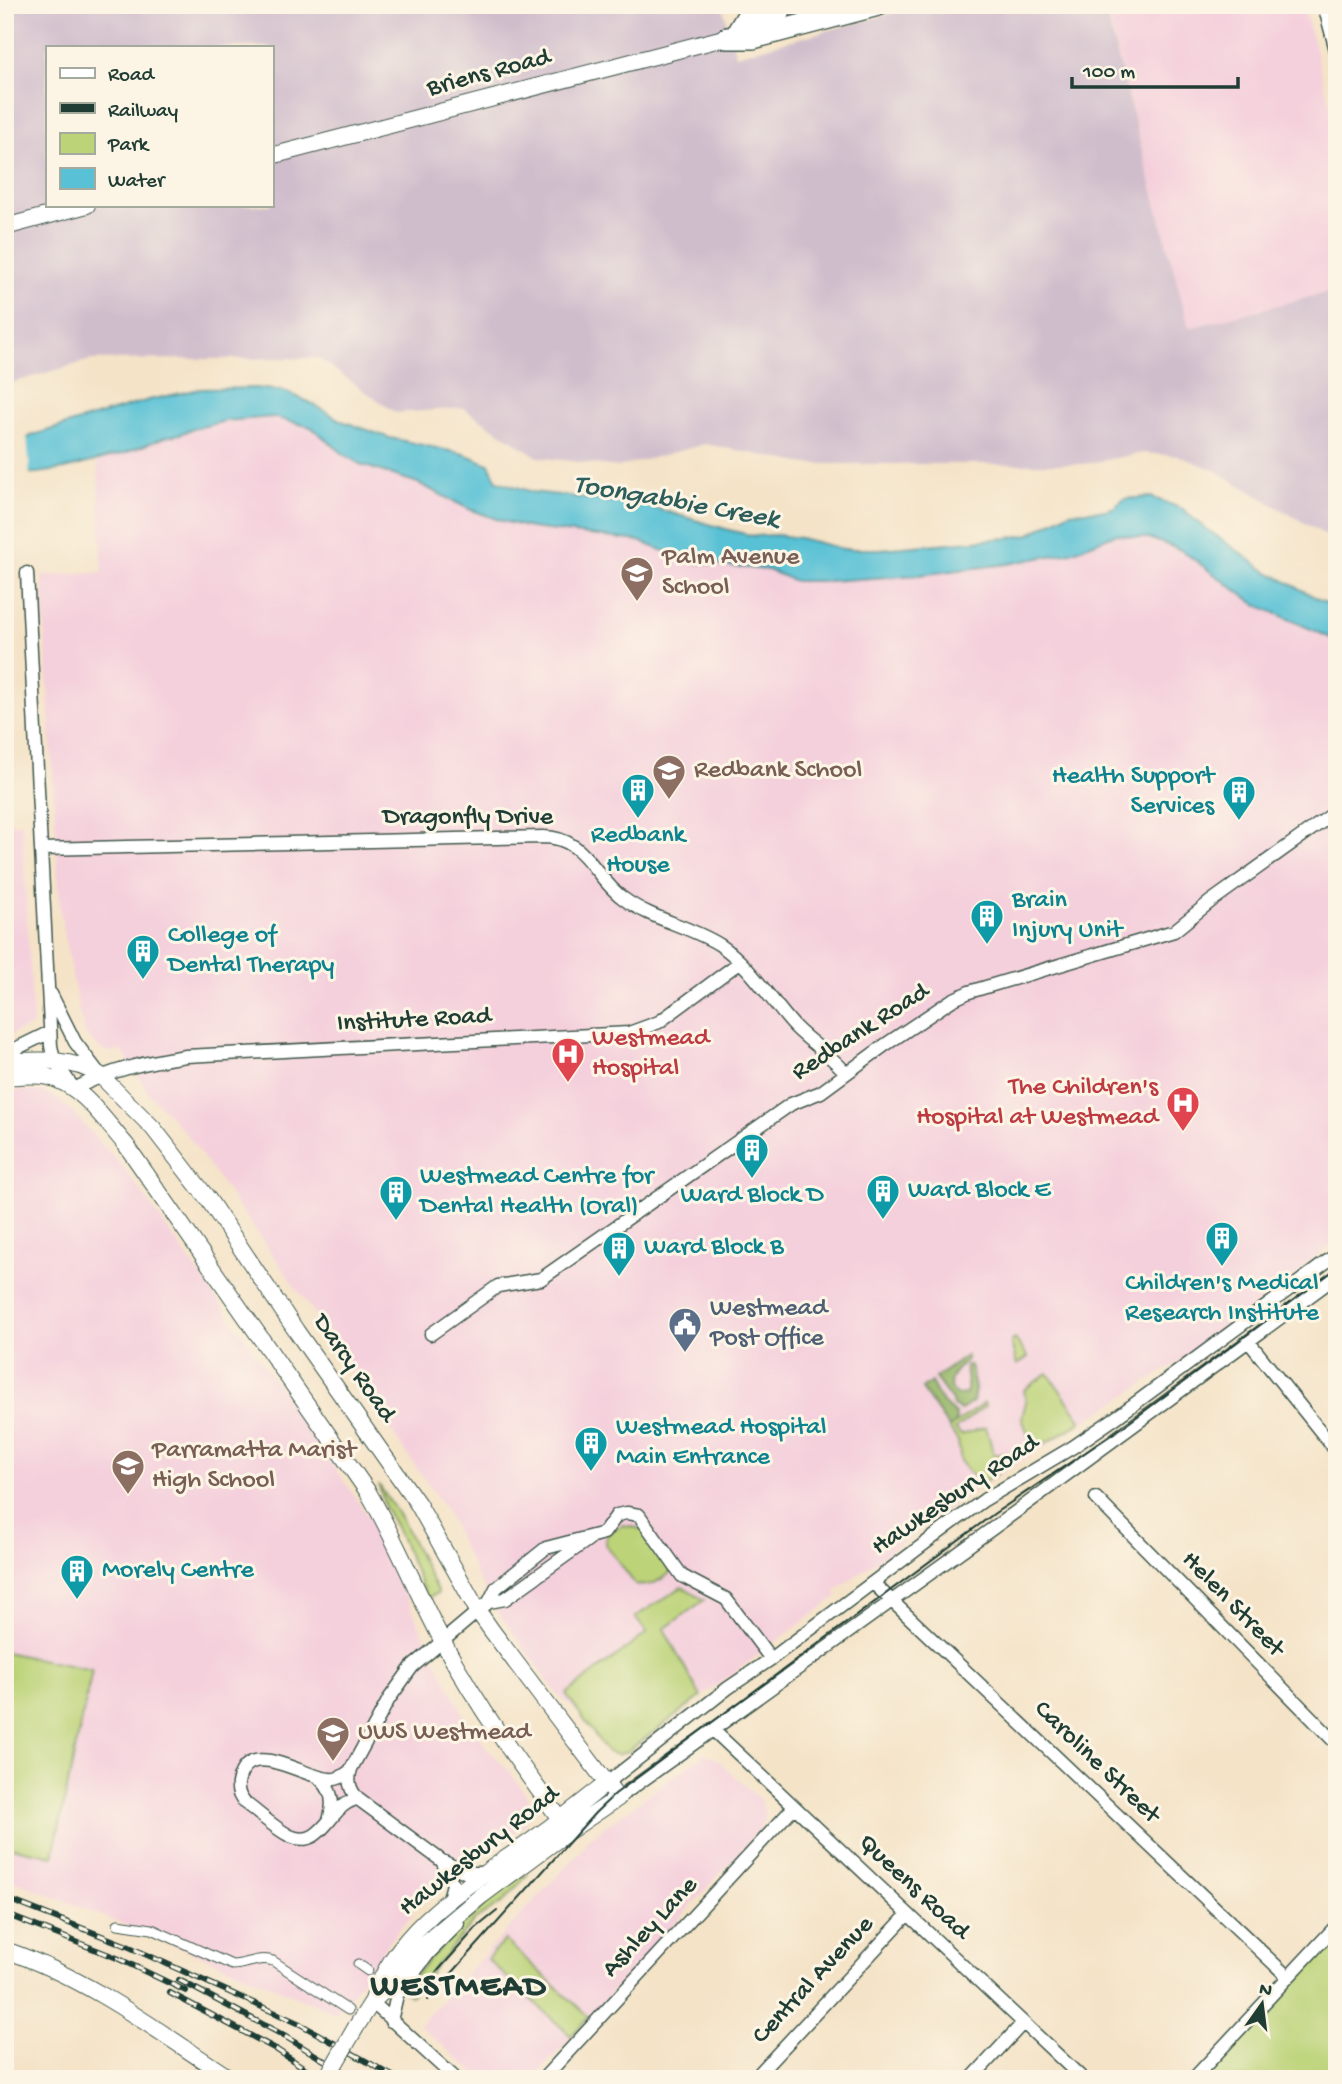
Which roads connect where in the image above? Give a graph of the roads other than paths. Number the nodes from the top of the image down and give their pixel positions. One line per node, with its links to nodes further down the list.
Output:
1 (750, 5): 6 (highway)
2 (771, 5): 6 (street, Briens Road)
3 (788, 5): 6 (street, Briens Road)
4 (878, 5): 6 (highway)
5 (1324, 5): 7 (street)
6 (728, 36): 8 (street, Briens Road)
7 (1336, 46)
8 (273, 155)
9 (83, 206): 10 (street)
10 (5, 227)
11 (27, 573): 13 (street)
12 (1337, 811): 20 (street, Redbank Road)
13 (42, 849): 14 (street, Dragonfly Drive); 15 (street)
14 (740, 962): 20 (street, Dragonfly Drive); 21 (street, Institute Road)
15 (50, 991): 16 (street); 21 (street)
16 (50, 1032): 17 (street); 18 (street)
17 (5, 1054)
18 (54, 1060): 19 (street, Darcy Road); 21 (street, Darcy Road); 23 (street)
19 (5, 1062)
20 (846, 1073): 26 (street, Redbank Road)
21 (100, 1075): 23 (street, Institute Road); 33 (street, Darcy Road)
22 (5, 1077): 23 (street)
23 (74, 1089): 34 (street)
24 (1337, 1254): 31 (street, Hawkesbury Road)
25 (1337, 1276): 27 (street, Hawkesbury Road)
26 (431, 1334)
27 (1248, 1342): 28 (street); 32 (street, Hawkesbury Road)
28 (1337, 1452)
29 (1096, 1498): 37 (street, Helen Street)
30 (593, 1537): 33 (street); 33 (street); 35 (street)
31 (873, 1583): 32 (street, Caroline Street); 35 (street, Hawkesbury Road)
32 (892, 1601): 36 (street, Hawkesbury Road); 56 (street, Caroline Street)
33 (484, 1607): 34 (street); 40 (street, Darcy Road)
34 (442, 1641): 38 (street); 45 (street)
35 (771, 1659): 40 (street, Hawkesbury Road)
36 (712, 1729): 41 (street, Hawkesbury Road); 43 (street, Queens Road)
37 (1337, 1744)
38 (350, 1771): 39 (street); 42 (street)
39 (318, 1777): 44 (street); 44 (street)
40 (607, 1783): 41 (street); 45 (street, Hawkesbury Road)
41 (618, 1798): 45 (street, Hawkesbury Road)
42 (358, 1799): 44 (street); 46 (street)
43 (793, 1808): 50 (street, Queens Road); 64 (street, Ashley Lane)
44 (330, 1819)
45 (565, 1825): 47 (street, Hawkesbury Road); 48 (street, Hawkesbury Road)
46 (442, 1861): 47 (street); 49 (street)
47 (485, 1873): 49 (street, Hawkesbury Road)
48 (481, 1896): 57 (street, Hawkesbury Road); 59 (street, Hawkesbury Road)
49 (448, 1902): 57 (street, Hawkesbury Road)
50 (908, 1914): 60 (street, Queens Road); 65 (street, Central Avenue)
51 (118, 1924): 58 (street)
52 (1337, 1925): 56 (street)
53 (5, 1950): 61 (street)
54 (358, 1964): 55 (street)
55 (368, 1971)
56 (1288, 1977): 68 (street)
57 (372, 2002): 59 (street); 62 (street, Hawkesbury Road, bridge)
58 (348, 2010)
59 (391, 2021): 63 (street)
60 (1023, 2022): 66 (street); 67 (street, Queens Road)
61 (230, 2079)
62 (326, 2079)
63 (456, 2079)
64 (543, 2079)
65 (754, 2079)
66 (971, 2079)
67 (1083, 2079)
68 (1194, 2079)

